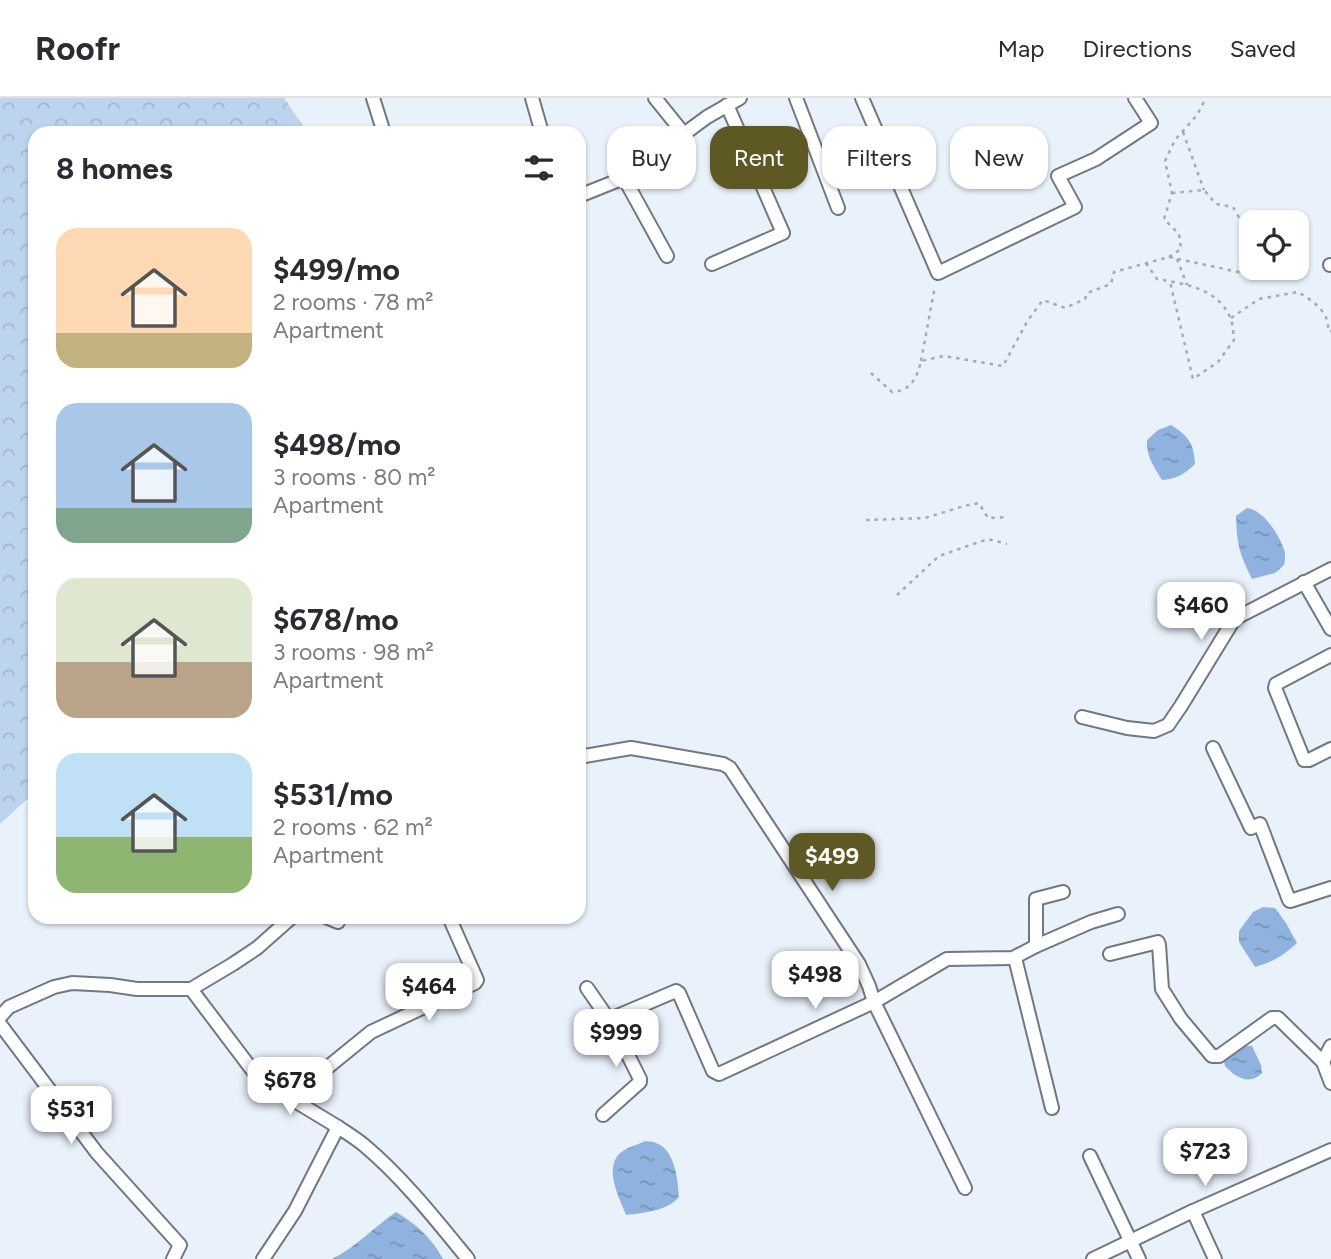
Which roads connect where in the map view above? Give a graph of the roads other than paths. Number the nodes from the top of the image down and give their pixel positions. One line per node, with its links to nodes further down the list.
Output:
1 (373, 98): 9 (street)
2 (532, 98): 10 (street)
3 (655, 98): 11 (street)
4 (740, 98): 8 (street)
5 (796, 98): 16 (street)
6 (862, 98): 7 (street)
7 (1135, 98)
8 (727, 105): 12 (street); 18 (street)
9 (382, 126)
10 (540, 126)
11 (678, 126)
12 (696, 126)
13 (607, 185): 15 (street)
14 (630, 189): 17 (street)
15 (586, 193)
16 (838, 208)
17 (667, 256)
18 (712, 264)
19 (1331, 569): 20 (street)
20 (1304, 582): 21 (street); 23 (street)
21 (1331, 629)
22 (1331, 655): 25 (street)
23 (1082, 717)
24 (1213, 748): 27 (street)
25 (1331, 749)
26 (586, 756): 37 (street)
27 (1331, 888)
28 (1063, 892): 32 (street)
29 (1118, 914): 32 (street)
30 (284, 924): 36 (street)
31 (452, 924): 44 (street)
32 (1036, 946): 34 (street)
33 (1110, 954): 42 (street)
34 (1015, 958): 37 (street); 45 (street)
35 (586, 988): 39 (street)
36 (191, 989): 38 (street); 44 (street)
37 (874, 1003): 39 (street); 50 (street)
38 (0, 1017)
39 (610, 1019): 46 (street)
40 (0, 1024): 53 (street)
41 (1331, 1046): 42 (street)
42 (1323, 1062): 43 (street)
43 (1331, 1083)
44 (290, 1098): 47 (street)
45 (1052, 1108)
46 (603, 1115)
47 (338, 1127): 54 (street); 55 (street)
48 (1331, 1150): 51 (street)
49 (1090, 1156): 52 (street)
50 (965, 1188)
51 (1193, 1211): 52 (street); 58 (street)
52 (1131, 1241): 56 (street); 57 (street)
53 (173, 1259)
54 (263, 1259)
55 (468, 1259)
56 (1093, 1259)
57 (1139, 1259)
58 (1215, 1259)

